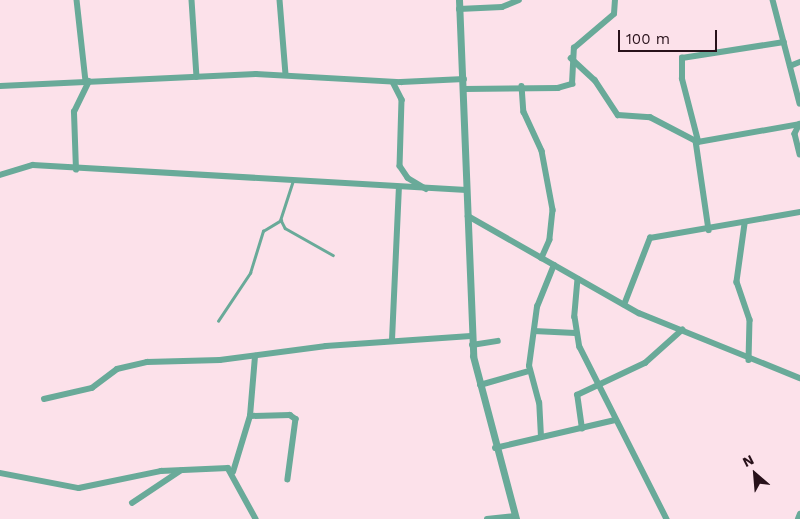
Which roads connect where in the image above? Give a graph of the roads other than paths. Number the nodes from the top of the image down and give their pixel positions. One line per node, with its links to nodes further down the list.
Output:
1 (77, 0): 16 (street)
2 (192, 0): 14 (street)
3 (280, 0): 13 (street)
4 (458, 0): 8 (street)
5 (518, 0): 8 (street)
6 (615, 0): 10 (street)
7 (773, 0): 9 (street)
8 (459, 9): 15 (street)
9 (784, 42): 12 (street); 23 (street)
10 (571, 58): 19 (street); 23 (street)
11 (800, 62): 12 (street)
12 (790, 66): 21 (street)
13 (286, 75): 14 (street); 17 (street)
14 (197, 77): 16 (street)
15 (464, 80): 17 (street); 20 (street)
16 (87, 81): 18 (street); 25 (street)
17 (393, 82): 29 (street)
18 (0, 86)
19 (522, 86): 20 (street); 37 (street)
20 (464, 89): 30 (street)
21 (800, 104)
22 (800, 124): 23 (street); 24 (street)
23 (697, 142): 35 (street)
24 (800, 154)
25 (76, 170): 26 (street); 27 (street)
26 (0, 175)
27 (293, 182): 28 (street); 33 (lane)
28 (399, 188): 29 (street); 46 (street)
29 (428, 190): 30 (street)
30 (466, 190): 32 (street)
31 (800, 212): 34 (street)
32 (468, 216): 37 (street); 45 (street)
33 (281, 220): 36 (lane); 41 (lane)
34 (745, 224): 35 (street); 50 (street)
35 (709, 230): 40 (street)
36 (333, 255)
37 (542, 258): 38 (street)
38 (554, 265): 39 (street); 43 (street)
39 (578, 279): 40 (street); 44 (street)
40 (624, 306): 42 (street)
41 (218, 321)
42 (682, 330): 50 (street); 54 (street)
43 (534, 331): 44 (street); 51 (street)
44 (575, 333): 54 (street)
45 (471, 336): 46 (street); 48 (street)
46 (392, 340): 49 (street)
47 (498, 342): 48 (street)
48 (472, 345): 53 (street)
49 (255, 356): 55 (street); 56 (street)
50 (749, 360): 52 (street)
51 (530, 371): 53 (street); 59 (street)
52 (800, 378)
53 (480, 385): 60 (street)
54 (598, 388): 57 (street); 58 (street)
55 (44, 399)
56 (250, 416): 62 (street); 64 (street)
57 (615, 420): 58 (street); 70 (street)
58 (582, 429): 59 (street)
59 (542, 438): 60 (street)
60 (494, 448): 67 (street)
61 (180, 471): 62 (street); 63 (street); 65 (street)
62 (233, 472): 68 (street)
63 (0, 473)
64 (288, 480)
65 (132, 503)
66 (800, 514): 71 (street)
67 (515, 518): 69 (street)
68 (256, 519)
69 (487, 519)
70 (667, 519)
71 (798, 519)

